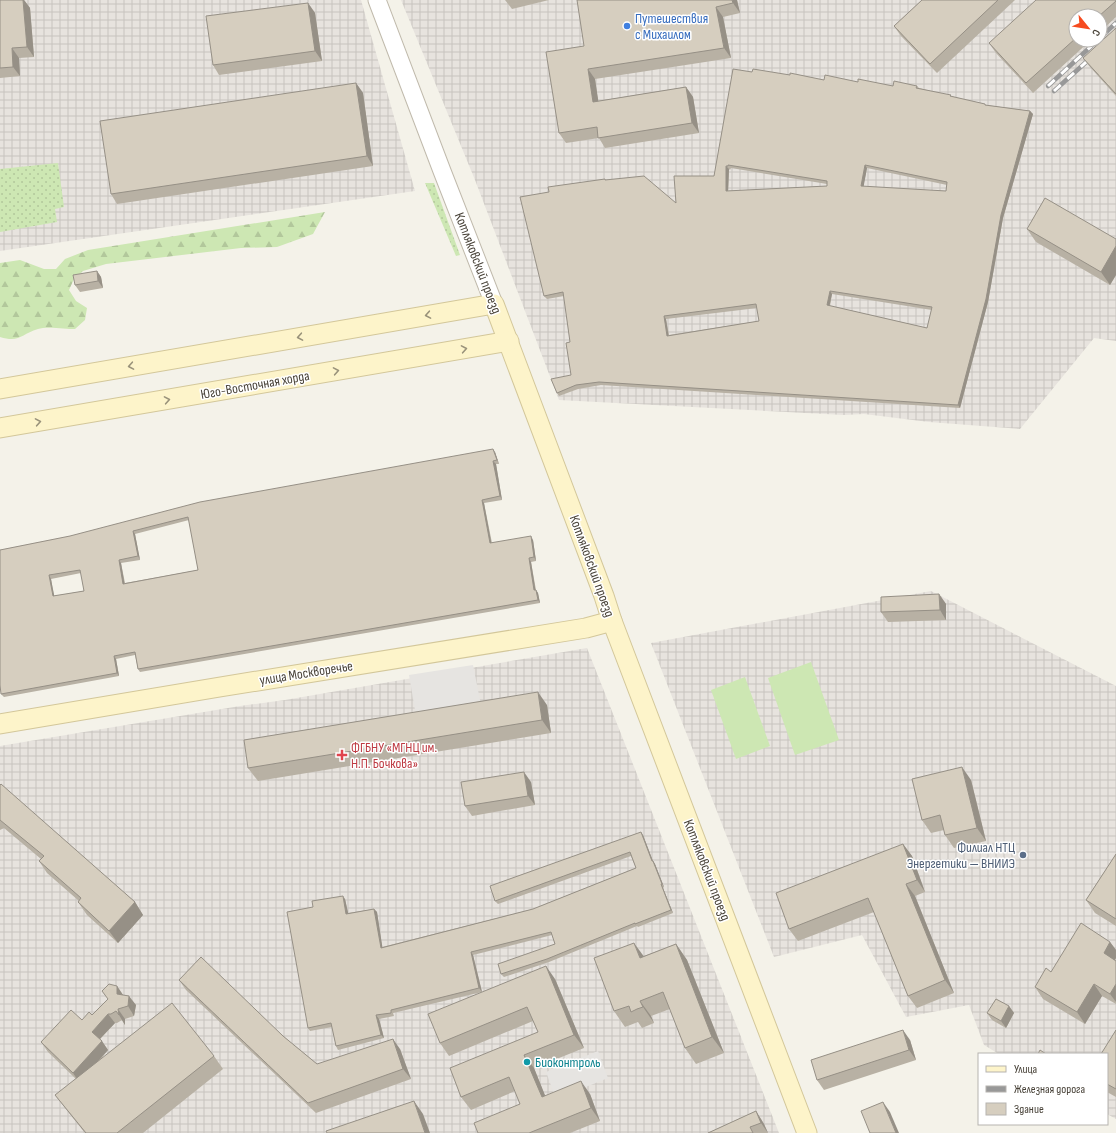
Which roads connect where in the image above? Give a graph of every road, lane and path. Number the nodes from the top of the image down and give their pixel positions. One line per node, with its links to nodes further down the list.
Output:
1 (377, 0): 2 (street, Котляковский проезд)
2 (494, 304): 3 (main road, Котляковский проезд); 4 (main road, one-way to 4)
3 (509, 341): 5 (main road, Юго-Восточная хорда, one-way to 3); 6 (main road, Котляковский проезд)
4 (0, 389)
5 (0, 428)
6 (612, 621): 7 (main road, улица Москворечье); 8 (main road, Котляковский проезд)
7 (0, 724)
8 (807, 1133)

